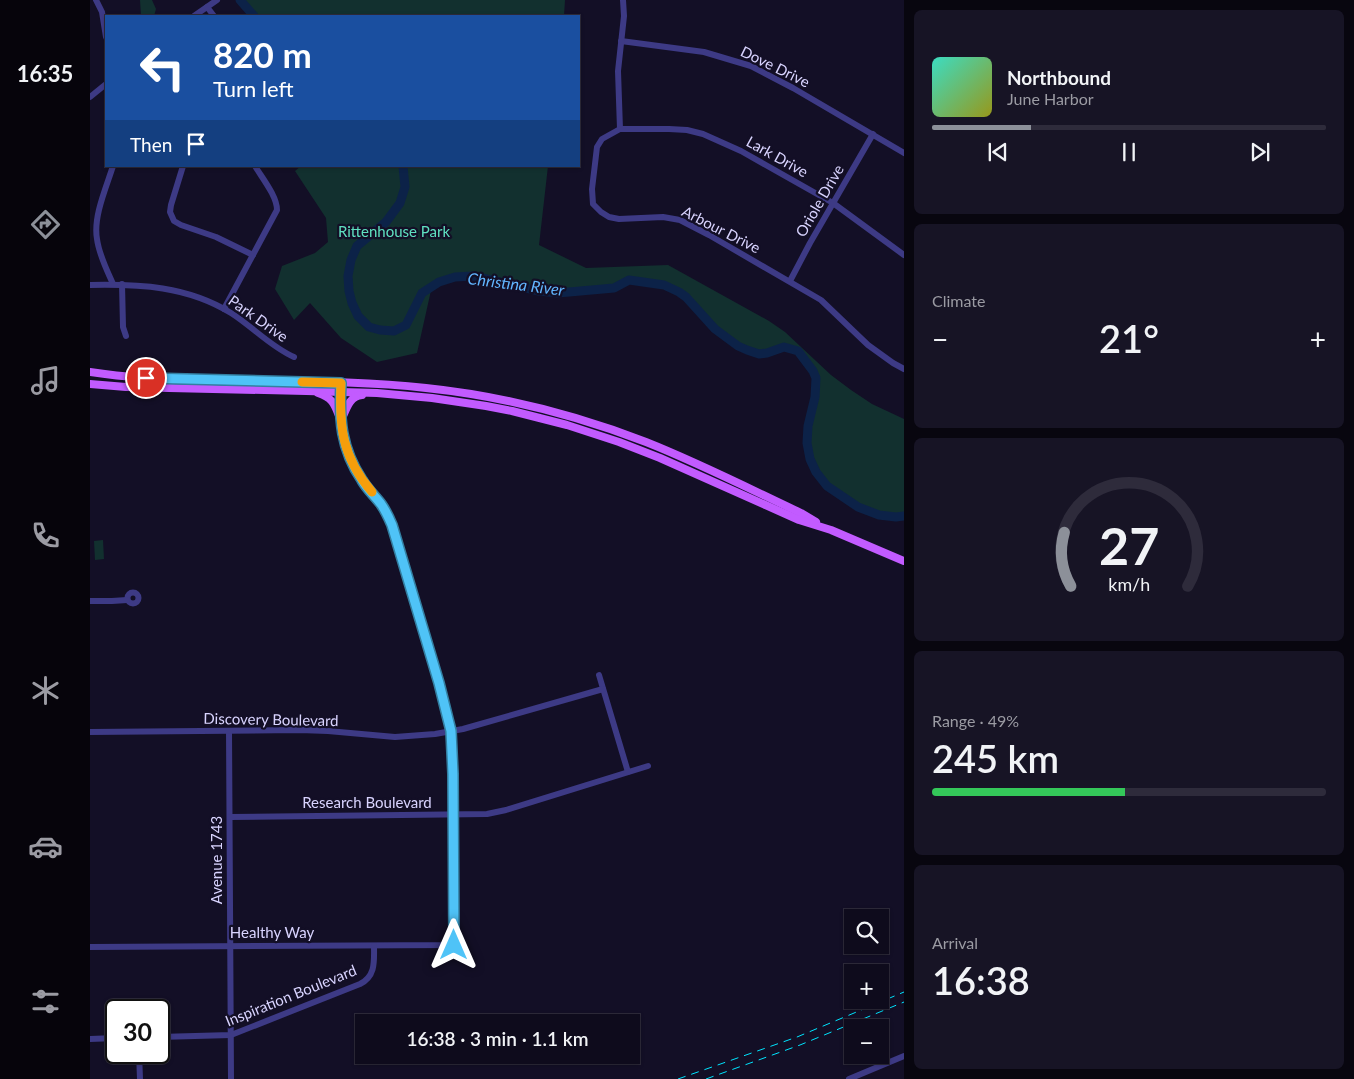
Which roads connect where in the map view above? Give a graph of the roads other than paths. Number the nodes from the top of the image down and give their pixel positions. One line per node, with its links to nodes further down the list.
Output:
1 (96, 0): 7 (street)
2 (217, 0): 4 (street)
3 (624, 0): 8 (street)
4 (207, 6): 5 (street); 6 (street)
5 (195, 15)
6 (213, 15)
7 (105, 31)
8 (622, 41): 11 (street); 12 (street, Dove Drive)
9 (105, 85): 10 (street)
10 (90, 96)
11 (620, 129): 17 (street, Lark Drive); 20 (street, Arbour Drive)
12 (873, 134): 13 (street, Dove Drive); 17 (street, Oriole Drive)
13 (904, 153)
14 (113, 167): 22 (street)
15 (183, 167): 18 (street)
16 (256, 167): 18 (street)
17 (833, 203): 19 (street, Lark Drive); 20 (street, Oriole Drive)
18 (253, 255): 24 (street)
19 (904, 255)
20 (790, 281): 27 (street, Arbour Drive)
21 (90, 284): 22 (street, Park Drive)
22 (113, 284): 23 (street, Park Drive)
23 (122, 284): 24 (street, Park Drive); 25 (street)
24 (224, 309): 26 (street, Park Drive)
25 (126, 336)
26 (294, 358)
27 (904, 369)
28 (90, 372): 29 (main road)
29 (341, 383): 32 (street); 35 (main road)
30 (90, 384): 31 (main road)
31 (306, 391): 32 (main road); 34 (main road)
32 (340, 392): 33 (main road); 34 (street)
33 (377, 393): 34 (main road); 35 (main road)
34 (341, 421): 42 (street)
35 (831, 530): 36 (main road)
36 (904, 561)
37 (127, 600): 38 (street)
38 (90, 601)
39 (599, 674): 40 (street)
40 (602, 689): 42 (street, Discovery Boulevard); 45 (street)
41 (229, 731): 42 (street, Discovery Boulevard); 43 (street, Discovery Boulevard); 47 (street, Avenue 1743)
42 (451, 731): 46 (street)
43 (90, 732)
44 (648, 766): 45 (street, Research Boulevard)
45 (628, 772): 46 (street, Research Boulevard)
46 (453, 815): 47 (street, Research Boulevard); 49 (street, Healthy Way)
47 (230, 817): 48 (street, Avenue 1743)
48 (230, 946): 49 (street, Healthy Way); 50 (street, Healthy Way); 51 (street, Avenue 1743)
49 (374, 946): 51 (street, Inspiration Boulevard)
50 (90, 947)
51 (231, 1035): 52 (street, Inspiration Boulevard); 58 (street, Avenue 1743)
52 (170, 1037)
53 (105, 1038): 54 (street)
54 (90, 1039)
55 (904, 1056): 59 (street)
56 (139, 1064): 57 (street)
57 (140, 1079)
58 (231, 1079)
59 (849, 1079)

